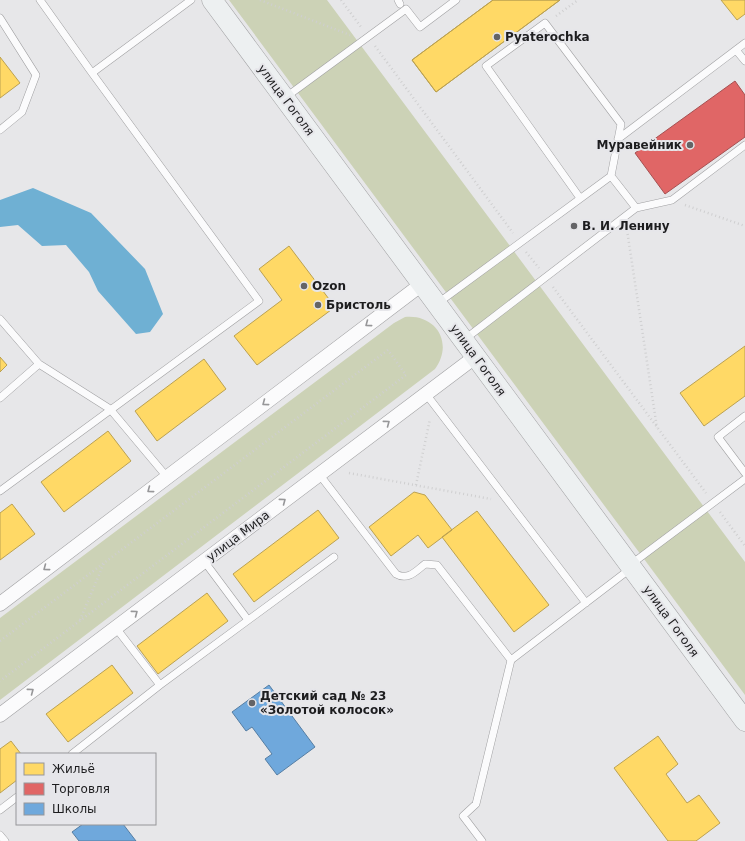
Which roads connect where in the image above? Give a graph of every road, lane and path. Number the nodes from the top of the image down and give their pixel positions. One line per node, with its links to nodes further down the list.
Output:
1 (40, 0): 14 (lane)
2 (191, 0): 14 (lane)
3 (212, 0): 15 (main road, улица Гоголя)
4 (260, 0): 9 (path)
5 (456, 0): 9 (lane)
6 (578, 0): 8 (path)
7 (0, 18): 16 (lane)
8 (545, 23): 17 (lane); 20 (lane)
9 (363, 41): 11 (path); 15 (lane)
10 (745, 43): 12 (lane)
11 (374, 45)
12 (736, 50): 13 (lane); 17 (lane)
13 (745, 61)
14 (92, 73): 33 (lane)
15 (285, 98): 25 (main road, улица Гоголя)
16 (0, 130)
17 (618, 139): 19 (lane)
18 (745, 145): 21 (lane)
19 (611, 176): 20 (lane); 22 (lane)
20 (580, 198): 26 (lane)
21 (672, 200): 22 (lane); 24 (path)
22 (636, 208): 23 (lane)
23 (625, 217): 28 (lane); 35 (path)
24 (745, 226)
25 (422, 284): 26 (main road, улица Гоголя); 38 (street, one-way to 38)
26 (437, 304): 28 (main road, улица Гоголя)
27 (0, 319): 30 (lane)
28 (464, 340): 29 (main road, улица Гоголя)
29 (475, 356): 32 (street, улица Мира); 46 (main road, улица Гоголя)
30 (39, 364): 31 (lane); 33 (lane)
31 (0, 398)
32 (430, 398): 36 (street, улица Мира, one-way to 32); 40 (path); 42 (lane)
33 (110, 410): 38 (lane); 41 (lane)
34 (745, 416): 37 (lane)
35 (657, 429)
36 (323, 471): 40 (path); 44 (street, улица Мира, one-way to 36); 53 (lane)
37 (745, 472)
38 (167, 477): 48 (street, one-way to 48)
39 (745, 479): 46 (lane)
40 (416, 485): 42 (path)
41 (0, 490)
42 (510, 503): 47 (lane)
43 (334, 557): 50 (lane)
44 (204, 561): 50 (lane); 51 (street, улица Мира, one-way to 44)
45 (104, 563): 49 (path); 49 (path); 52 (path)
46 (631, 567): 47 (lane); 56 (main road, улица Гоголя)
47 (586, 603): 53 (lane)
48 (0, 604)
49 (80, 620): 54 (path)
50 (248, 620): 55 (lane)
51 (116, 628): 55 (lane); 57 (street, улица Мира, one-way to 51)
52 (0, 641)
53 (511, 660): 63 (lane)
54 (0, 681)
55 (160, 685): 58 (lane)
56 (743, 714)
57 (0, 715)
58 (73, 753)
59 (16, 798): 60 (lane)
60 (0, 810)
61 (0, 835): 62 (lane)
62 (5, 841)
63 (482, 841)

